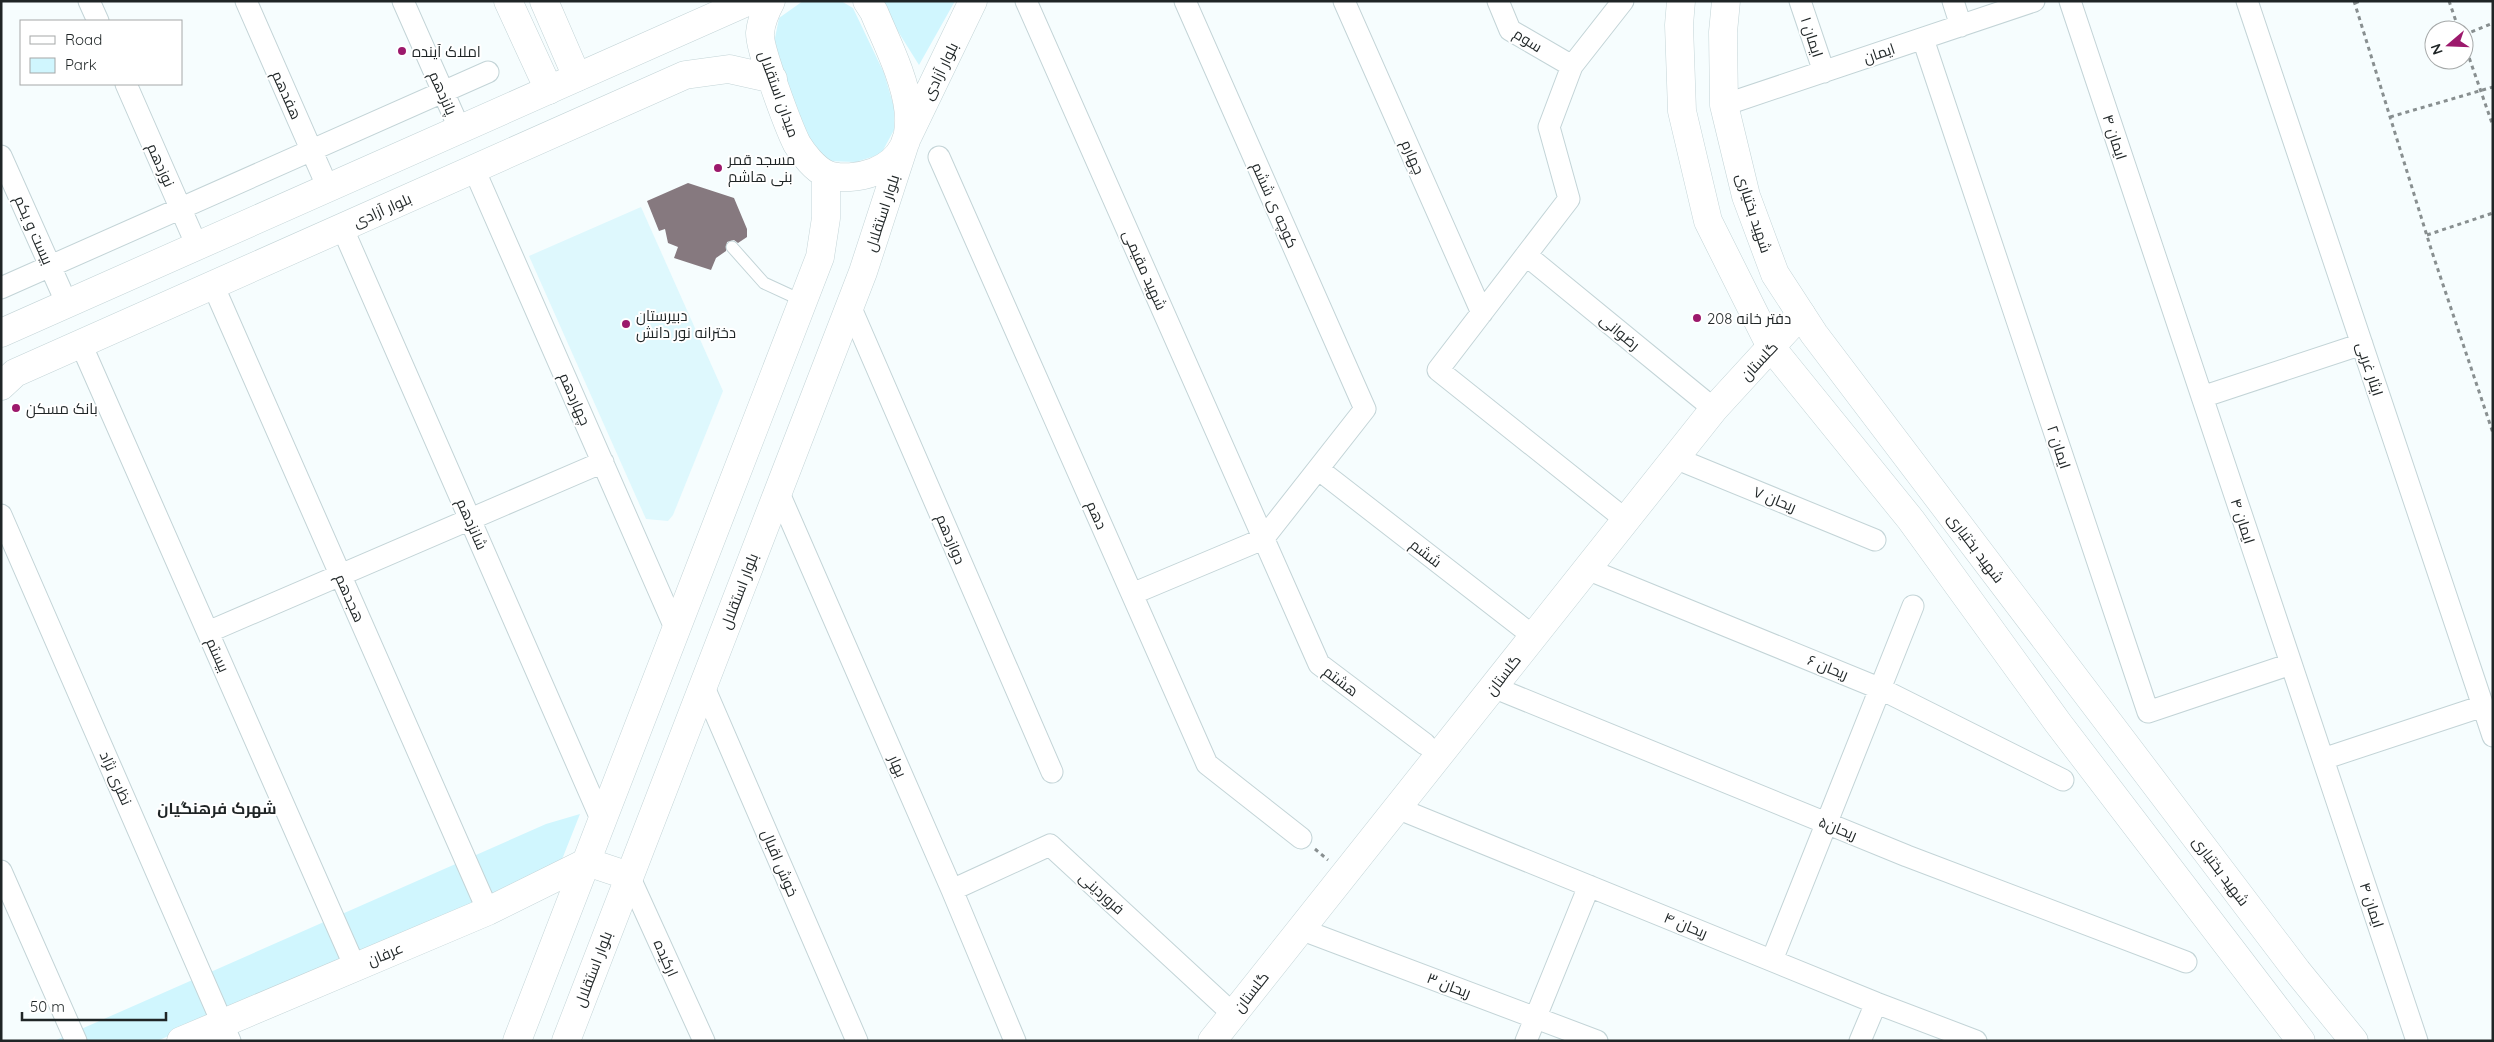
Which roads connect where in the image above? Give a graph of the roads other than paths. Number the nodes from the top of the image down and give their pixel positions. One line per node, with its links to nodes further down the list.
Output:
1 (89, 1): 23 (street)
2 (246, 1): 37 (street, هفدهم)
3 (403, 1): 33 (street, پانزدهم)
4 (508, 1): 32 (main road)
5 (544, 1): 29 (main road)
6 (749, 1): 22 (main road)
7 (771, 1): 30 (main road, میدان استقلال)
8 (867, 1): 36 (main road)
9 (973, 1): 36 (main road, بلوار آزادی)
10 (1026, 1): 70 (street, شهید مقیمی)
11 (1185, 1): 65 (street, کوچه ی ششم)
12 (1344, 1): 54 (street, چهارم)
13 (1498, 1): 26 (street, سوم)
14 (1624, 1): 26 (street)
15 (1680, 1): 59 (main road)
16 (1726, 1): 34 (main road, شهید بختیاری)
17 (1800, 1): 28 (street, ایمان ۱)
18 (1953, 1): 24 (street)
19 (2034, 1): 24 (street, ایمان)
20 (2070, 1): 61 (street, ایمان ۴)
21 (2247, 1): 58 (street, ایثار غربی)
22 (716, 8): 29 (main road)
23 (98, 20)
24 (1961, 26): 25 (street, ایمان)
25 (1923, 38): 28 (street, ایمان); 79 (street, ایمان ۲)
26 (1572, 66): 47 (street)
27 (488, 72): 33 (street)
28 (1824, 72): 34 (street, ایمان)
29 (577, 78): 32 (main road)
30 (773, 79): 40 (main road, بلوار آزادی); 41 (main road, میدان استقلال)
31 (126, 85): 43 (street, نوزدهم)
32 (549, 90): 35 (main road)
33 (443, 92): 35 (street, پانزدهم); 37 (street)
34 (1724, 105): 55 (main road, شهید بختیاری)
35 (460, 130): 42 (main road)
36 (906, 140): 41 (main road); 53 (main road, بلوار استقلال)
37 (311, 150): 42 (street, هفدهم); 43 (street)
38 (1, 156): 48 (street, بیست و یکم)
39 (939, 157): 74 (street, دهم)
40 (474, 169): 44 (main road, بلوار آزادی); 64 (street, چهاردهم)
41 (826, 174): 51 (main road)
42 (328, 188): 45 (main road)
43 (180, 208): 45 (street, نوزدهم); 48 (street)
44 (342, 228): 49 (main road, بلوار آزادی); 68 (street, شانزدهم)
45 (197, 246): 52 (main road)
46 (732, 247): 51 (lane)
47 (1526, 255): 54 (street); 62 (street, رضوانی)
48 (50, 266): 50 (street); 52 (street, بیست و یکم)
49 (213, 285): 57 (main road, بلوار آزادی); 73 (street, هجدهم)
50 (1, 288)
51 (803, 300): 76 (main road)
52 (67, 304): 56 (main road)
53 (850, 306): 66 (main road, بلوار استقلال); 87 (street, دوازدهم)
54 (1482, 312): 69 (street)
55 (1801, 314): 59 (main road, گلستان); 100 (main road, شهید بختیاری)
56 (1, 333)
57 (81, 344): 60 (main road, بلوار آزادی); 77 (street, بیستم)
58 (2362, 344): 61 (street); 83 (street, ایثار غربی)
59 (1771, 347): 62 (main road, گلستان); 104 (main road)
60 (1, 386)
61 (2202, 397): 79 (street, ایمان ۴)
62 (1714, 410): 63 (main road, گلستان)
63 (1675, 458): 69 (main road, گلستان); 71 (street, ریحان ۷)
64 (603, 462): 68 (street); 76 (street, چهاردهم)
65 (1318, 469): 70 (street); 78 (street, ششم)
66 (778, 492): 80 (main road, بلوار استقلال); 97 (street, بهار)
67 (1, 515): 108 (street, نظری نژاد)
68 (470, 519): 73 (street); 90 (street, شانزدهم)
69 (1626, 520): 72 (main road, گلستان)
70 (1263, 539): 74 (street); 85 (street, هشتم)
71 (1875, 540)
72 (1587, 569): 78 (main road, گلستان); 82 (street, ریحان ۶)
73 (340, 575): 77 (street); 98 (street, هجدهم)
74 (1132, 594): 92 (street, دهم)
75 (1913, 606): 82 (street)
76 (676, 630): 90 (main road)
77 (208, 632): 103 (street, بیستم)
78 (1533, 636): 81 (main road, گلستان)
79 (2291, 664): 86 (street, ایمان ۴)
80 (703, 685): 95 (main road, بلوار استقلال); 114 (street, خوش اقبال)
81 (1493, 687): 89 (main road, گلستان); 91 (street, ریحان۵)
82 (1881, 689): 88 (street, ریحان ۶); 91 (street)
83 (2483, 706): 84 (street, ایثار غربی); 86 (street)
84 (2493, 736)
85 (1425, 744)
86 (2323, 759): 123 (street, ایمان ۴)
87 (1052, 772)
88 (2064, 780)
89 (1397, 808): 96 (street, ریحان ۴); 99 (main road, گلستان)
90 (602, 821): 93 (main road)
91 (1827, 823): 101 (street); 102 (street, ریحان۵)
92 (1301, 838)
93 (586, 862): 95 (main road); 98 (main road, عرفان); 111 (main road)
94 (1, 871): 109 (street)
95 (629, 876): 112 (main road, بلوار استقلال); 113 (street, ارکیده)
96 (1589, 886): 101 (street, ریحان ۴); 107 (street)
97 (952, 890): 106 (street, فروردینی); 115 (street, بهار)
98 (488, 911): 103 (main road, عرفان)
99 (1300, 929): 106 (main road, گلستان); 107 (street, ریحان ۳)
100 (2274, 940): 104 (main road); 122 (main road, شهید بختیاری)
101 (1772, 960): 105 (street, ریحان ۴)
102 (2186, 962)
103 (356, 967): 108 (main road, عرفان)
104 (2245, 967): 121 (main road)
105 (1876, 1002): 119 (street); 120 (street, ریحان ۴)
106 (1233, 1014): 116 (main road, گلستان)
107 (1535, 1018): 117 (street); 118 (street, ریحان ۳)
108 (226, 1032): 110 (main road, عرفان)
109 (76, 1041)
110 (181, 1041)
111 (517, 1041)
112 (566, 1041)
113 (704, 1041)
114 (857, 1041)
115 (1015, 1041)
116 (1212, 1041)
117 (1526, 1041)
118 (1597, 1041)
119 (1860, 1041)
120 (1976, 1041)
121 (2301, 1041)
122 (2354, 1041)
123 (2417, 1041)

